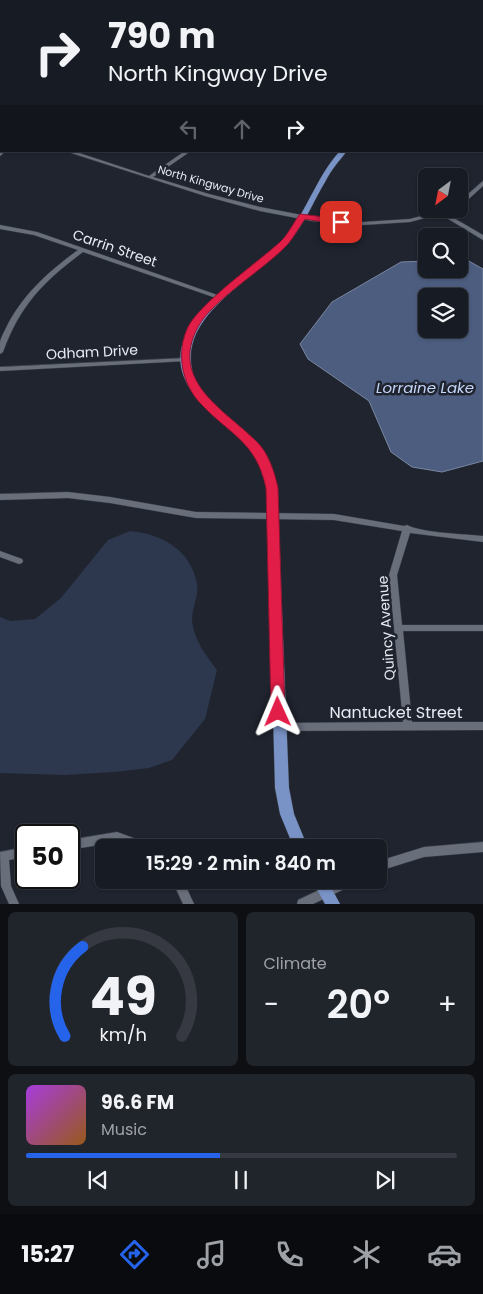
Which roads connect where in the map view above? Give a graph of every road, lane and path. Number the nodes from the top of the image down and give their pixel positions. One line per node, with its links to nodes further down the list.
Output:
1 (70, 152): 4 (street, North Kingway Drive)
2 (187, 152): 4 (street)
3 (343, 152): 7 (main road)
4 (150, 177): 7 (street, North Kingway Drive)
5 (483, 183): 6 (street)
6 (468, 197)
7 (303, 216): 8 (street, North Kingway Drive); 13 (main road)
8 (418, 217)
9 (450, 218): 11 (street)
10 (0, 227): 12 (street, Carrin Street)
11 (483, 238)
12 (82, 250): 13 (street, Carrin Street); 14 (street)
13 (221, 298): 15 (main road)
14 (0, 352)
15 (186, 360): 16 (street, Odham Drive); 18 (main road)
16 (0, 369)
17 (0, 497): 18 (street)
18 (273, 516): 19 (street); 27 (main road)
19 (407, 528): 20 (street); 23 (street, Quincy Avenue)
20 (483, 539)
21 (0, 554): 22 (street)
22 (19, 562)
23 (400, 628): 24 (street); 25 (street, Quincy Avenue)
24 (483, 628)
25 (408, 726): 26 (street, Nantucket Street); 27 (street, Nantucket Street)
26 (483, 726)
27 (278, 727): 30 (main road)
28 (101, 839): 29 (street)
29 (126, 839)
30 (297, 839)
31 (95, 840): 32 (street)
32 (80, 843)
33 (483, 848): 36 (street)
34 (15, 854): 35 (street)
35 (2, 856): 39 (street)
36 (387, 864)
37 (182, 889): 40 (street)
38 (326, 892): 41 (street)
39 (14, 904)
40 (189, 904)
41 (302, 904)

